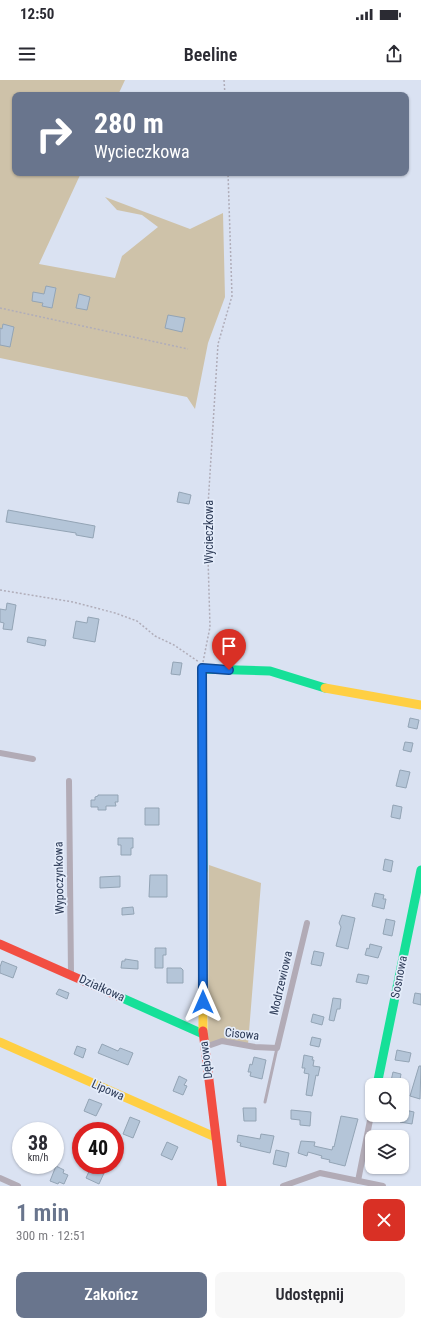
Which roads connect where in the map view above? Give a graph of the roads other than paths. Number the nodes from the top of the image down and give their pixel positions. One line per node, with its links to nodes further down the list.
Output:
1 (421, 705): 9 (street, Dębowa)
2 (0, 753): 3 (street)
3 (33, 759)
4 (69, 781): 8 (street, Wypoczynkowa)
5 (421, 870): 13 (street, Sosnowa)
6 (308, 923): 12 (street, Modrzewiowa)
7 (0, 944): 8 (street, Działkowa)
8 (71, 975): 9 (street, Działkowa)
9 (203, 1034): 11 (street, Dębowa)
10 (0, 1042): 16 (street, Lipowa)
11 (205, 1046): 12 (street, Cisowa); 16 (street, Dębowa)
12 (277, 1048): 14 (lane)
13 (378, 1078)
14 (265, 1102)
15 (370, 1122): 18 (street)
16 (215, 1137): 20 (street, Dębowa)
17 (0, 1178): 19 (street)
18 (358, 1181): 21 (street); 22 (street)
19 (18, 1186)
20 (222, 1186)
21 (283, 1186)
22 (383, 1186)

